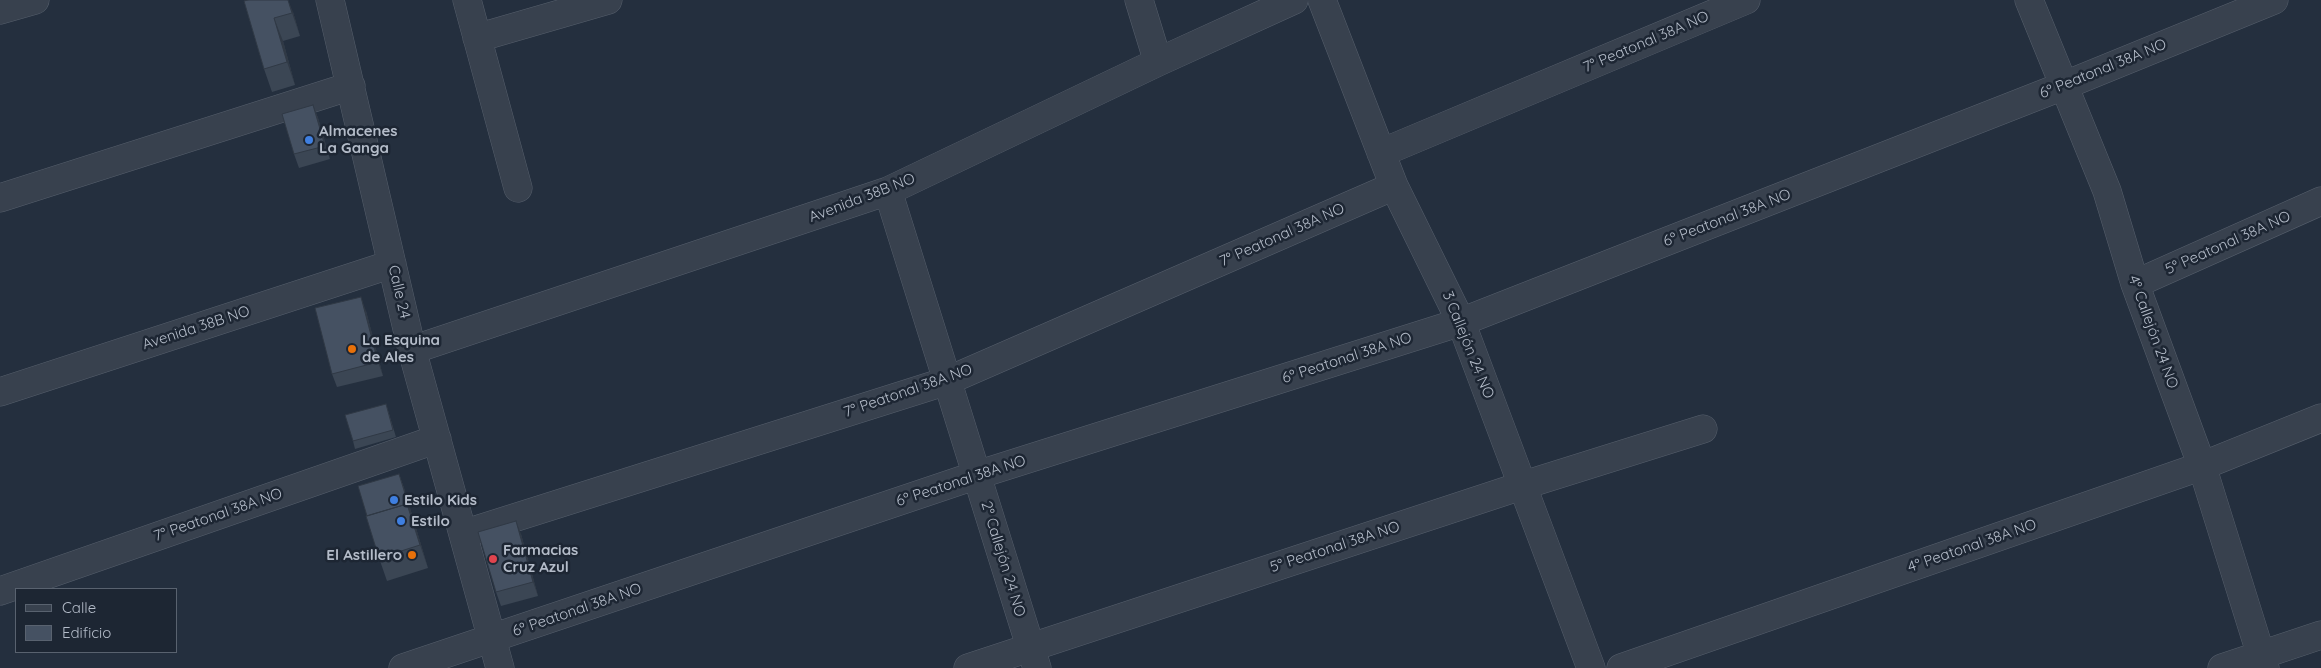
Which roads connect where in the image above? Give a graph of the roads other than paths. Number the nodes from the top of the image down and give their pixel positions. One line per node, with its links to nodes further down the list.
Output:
1 (35, 0): 11 (street)
2 (330, 0): 14 (street, Calle 24)
3 (467, 0): 12 (street)
4 (608, 0): 12 (street)
5 (1139, 0): 13 (street)
6 (1294, 0): 13 (street, Avenida 38B NO)
7 (1322, 0): 16 (street, 3 Callejón 24 NO)
8 (1746, 0): 16 (street, 7° Peatonal 38A NO)
9 (2029, 0): 15 (street, 4° Callejón 24 NO)
10 (2274, 0): 15 (street, 6º Peatonal 38A NO)
11 (0, 10)
12 (478, 38): 18 (street)
13 (1158, 62): 19 (street, Avenida 38B NO)
14 (351, 86): 20 (street); 22 (street, Calle 24)
15 (2063, 86): 23 (street, 4° Callejón 24 NO); 24 (street, 6º Peatonal 38A NO)
16 (1381, 153): 17 (street, 3 Callejón 24 NO)
17 (1394, 186): 24 (street, 3 Callejón 24 NO); 26 (street, 7° Peatonal 38A NO)
18 (518, 188)
19 (888, 191): 25 (street, Avenida 38B NO); 26 (street, 2° Callejón 24 NO)
20 (0, 198)
21 (2321, 200): 23 (street, 5° Peatonal 38A NO)
22 (392, 264): 25 (street, Calle 24); 27 (street, Avenida 38B NO)
23 (2135, 284): 31 (street, 4° Callejón 24 NO)
24 (1461, 322): 32 (street, 6º Peatonal 38A NO); 33 (street, 3 Callejón 24 NO)
25 (412, 350): 30 (street, Calle 24)
26 (947, 380): 32 (street, 2° Callejón 24 NO); 34 (street, 7° Peatonal 38A NO)
27 (0, 392)
28 (2321, 418): 31 (street, 4° Peatonal 38A NO)
29 (1703, 429): 33 (street, 5° Peatonal 38A NO)
30 (437, 439): 34 (street, Calle 24); 35 (street, 7° Peatonal 38A NO)
31 (2202, 466): 39 (street, 4° Callejón 24 NO); 44 (street, 4° Peatonal 38A NO)
32 (977, 475): 37 (street, 6º Peatonal 38A NO); 38 (street, 2° Callejón 24 NO)
33 (1521, 486): 38 (street, 5° Peatonal 38A NO); 43 (street, 3 Callejón 24 NO)
34 (463, 534): 37 (street, Calle 24)
35 (0, 591)
36 (2321, 635): 39 (street)
37 (492, 639): 40 (street, 6º Peatonal 38A NO); 41 (street, Calle 24)
38 (1034, 658): 42 (street, 5° Peatonal 38A NO)
39 (2263, 661): 45 (street)
40 (403, 668)
41 (500, 668)
42 (968, 668)
43 (1591, 668)
44 (1621, 668)
45 (2222, 668)

